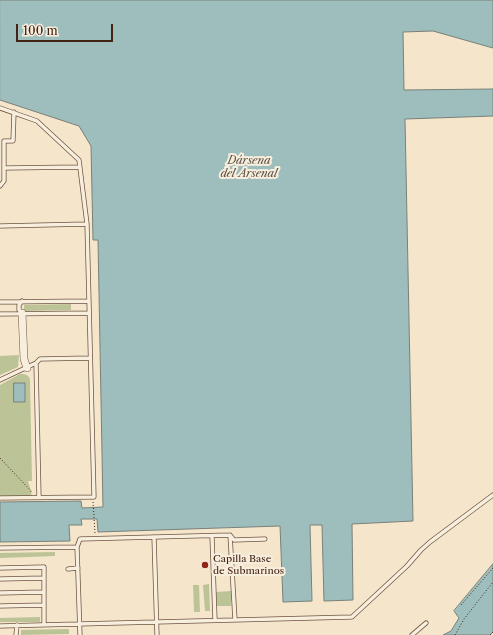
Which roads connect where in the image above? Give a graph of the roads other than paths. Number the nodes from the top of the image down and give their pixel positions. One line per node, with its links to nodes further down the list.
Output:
1 (0, 108): 2 (lane)
2 (14, 112): 3 (lane); 4 (lane)
3 (4, 168): 4 (lane); 5 (lane)
4 (80, 168): 6 (lane)
5 (0, 186)
6 (87, 224): 7 (lane); 8 (lane)
7 (0, 226)
8 (89, 301): 10 (lane); 11 (lane)
9 (0, 302): 10 (lane)
10 (22, 302): 13 (lane)
11 (89, 313): 13 (lane); 14 (lane)
12 (0, 314): 13 (lane)
13 (22, 314): 16 (street)
14 (90, 358): 15 (lane); 20 (lane)
15 (36, 363): 16 (lane); 20 (lane)
16 (27, 368): 17 (lane)
17 (0, 380)
18 (493, 495): 37 (lane)
19 (0, 498): 20 (lane)
20 (39, 498)
21 (230, 535): 22 (lane); 24 (lane); 37 (lane)
22 (212, 536): 23 (lane); 36 (lane)
23 (154, 538): 25 (lane); 38 (lane)
24 (266, 539)
25 (77, 547): 26 (lane); 28 (lane)
26 (0, 548)
27 (0, 568): 30 (lane)
28 (78, 568): 29 (lane); 40 (lane)
29 (68, 569)
30 (44, 578): 31 (lane); 32 (lane)
31 (0, 579)
32 (44, 592): 33 (lane); 34 (lane)
33 (0, 593)
34 (44, 605): 35 (lane); 42 (lane)
35 (0, 606)
36 (215, 620): 37 (lane); 38 (lane)
37 (234, 620)
38 (157, 622): 40 (lane); 46 (lane)
39 (426, 623): 47 (lane)
40 (80, 624): 42 (lane); 45 (lane)
41 (17, 625): 42 (lane); 43 (lane); 44 (lane)
42 (44, 625)
43 (0, 626)
44 (16, 635)
45 (80, 635)
46 (157, 635)
47 (412, 635)

